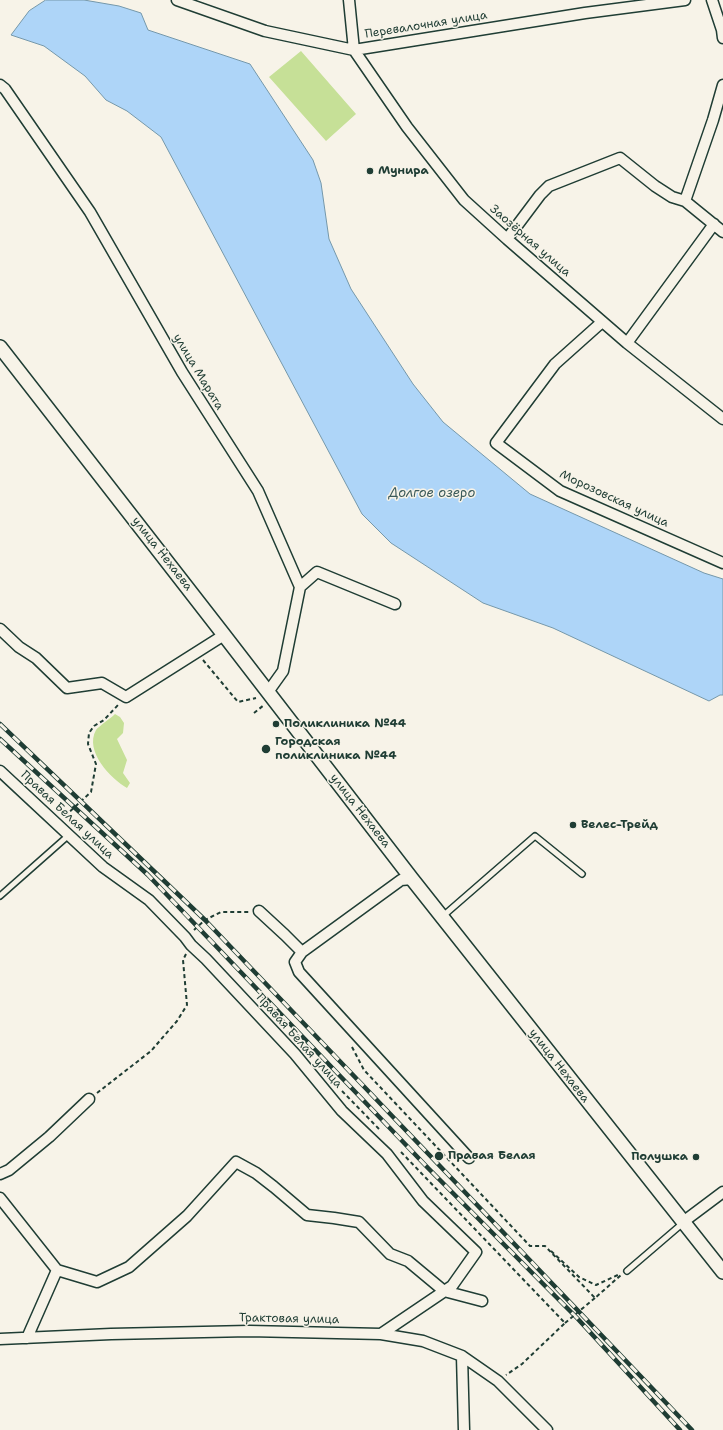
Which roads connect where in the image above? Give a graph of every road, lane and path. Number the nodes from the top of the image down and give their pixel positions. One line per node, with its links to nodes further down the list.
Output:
1 (177, 0): 6 (street, Перевалочная улица)
2 (349, 0): 6 (street)
3 (685, 0): 6 (street, Перевалочная улица)
4 (712, 0): 5 (street)
5 (723, 38)
6 (354, 50): 12 (street, Заозёрная улица)
7 (0, 85): 18 (street, улица Марата)
8 (723, 85): 9 (street)
9 (686, 201): 10 (street); 12 (street)
10 (714, 224): 11 (street); 14 (street)
11 (723, 232)
12 (507, 239): 13 (street, Заозёрная улица)
13 (602, 322): 14 (street, Заозёрная улица); 17 (street, Морозовская улица)
14 (627, 343): 16 (street, Заозёрная улица)
15 (0, 348): 21 (street, улица Нехаева)
16 (723, 419)
17 (723, 563)
18 (300, 587): 19 (street); 23 (street)
19 (395, 604)
20 (0, 629): 24 (street)
21 (224, 635): 22 (street); 23 (street, улица Нехаева)
22 (197, 652): 23 (path); 24 (street)
23 (263, 695): 31 (street, улица Нехаева)
24 (126, 697): 28 (path)
25 (258, 710): 26 (path)
26 (254, 713)
27 (0, 771): 29 (street, Правая Белая улица)
28 (65, 816)
29 (69, 835): 32 (lane); 35 (street, Правая Белая улица)
30 (582, 874): 34 (lane)
31 (412, 879): 34 (street, улица Нехаева); 36 (street)
32 (0, 896)
33 (259, 911): 35 (path); 36 (street)
34 (442, 917): 46 (street, улица Нехаева)
35 (188, 941): 39 (path); 51 (street, Правая Белая улица)
36 (302, 952): 42 (street)
37 (364, 1070): 47 (path)
38 (342, 1092): 40 (path)
39 (89, 1099): 43 (street)
40 (380, 1130)
41 (396, 1147): 54 (path)
42 (469, 1158)
43 (0, 1174)
44 (723, 1192): 46 (street)
45 (0, 1198): 48 (street)
46 (683, 1222): 49 (lane); 50 (street, улица Нехаева)
47 (544, 1246): 49 (path); 52 (path)
48 (57, 1270): 51 (street); 56 (street)
49 (627, 1271): 52 (path)
50 (723, 1272)
51 (444, 1291): 53 (street); 55 (street, Правая Белая улица)
52 (594, 1298): 54 (path, bridge)
53 (482, 1301)
54 (565, 1323): 59 (path)
55 (381, 1334): 56 (street, Трактовая улица); 58 (street, Трактовая улица)
56 (27, 1338): 57 (street, Трактовая улица)
57 (0, 1339)
58 (462, 1356): 59 (street, Трактовая улица); 60 (street)
59 (498, 1380): 61 (street, Трактовая улица)
60 (464, 1430)
61 (547, 1430)

